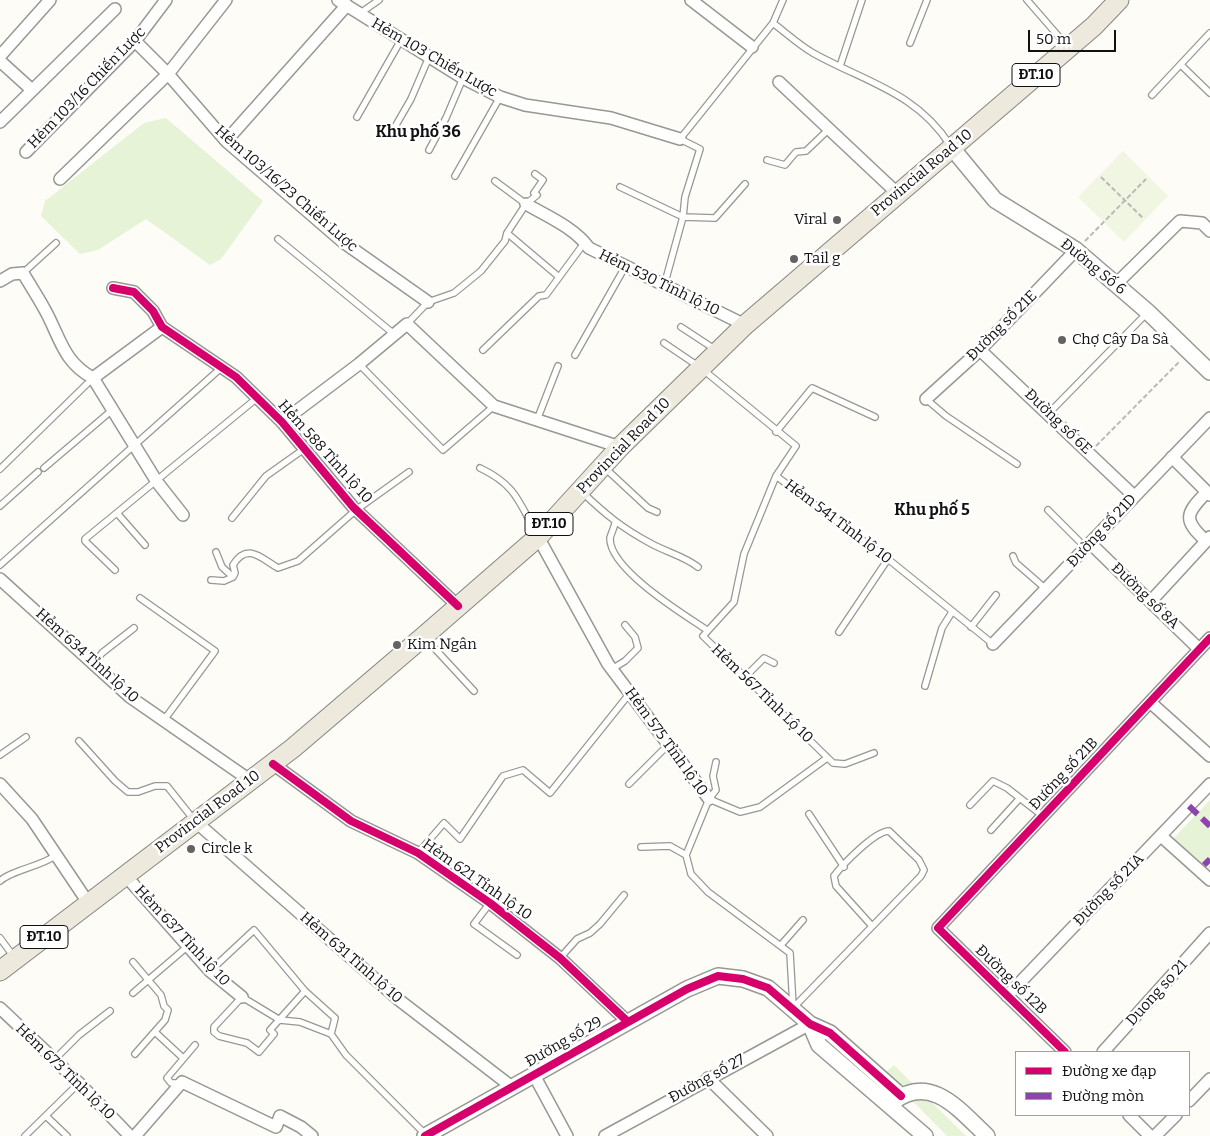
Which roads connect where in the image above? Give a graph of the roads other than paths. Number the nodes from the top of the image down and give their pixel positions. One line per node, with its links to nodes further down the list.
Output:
1 (50, 0): 21 (street)
2 (166, 0): 17 (street, Hẻm 103/16 Chiến Lược)
3 (226, 0): 26 (street)
4 (379, 0): 13 (lane)
5 (691, 0): 19 (street)
6 (783, 0): 14 (lane)
7 (862, 0): 25 (lane)
8 (927, 0): 18 (lane)
9 (1027, 0): 20 (lane)
10 (1119, 0): 20 (main road, Provincial Road 10 / ĐT.10)
11 (343, 3): 13 (street, Hẻm 103 Chiến Lược); 38 (street)
12 (115, 9): 29 (street)
13 (359, 14): 16 (street, Hẻm 103 Chiến Lược)
14 (773, 23): 19 (lane); 25 (lane)
15 (1210, 33): 24 (lane)
16 (401, 40): 22 (street, Hẻm 103 Chiến Lược); 33 (lane)
17 (135, 41): 26 (street, Hẻm 103/16/23 Chiến Lược); 41 (street, Hẻm 103/16 Chiến Lược)
18 (910, 43)
19 (752, 47): 37 (lane)
20 (1069, 47): 39 (main road, Provincial Road 10 / ĐT.10)
21 (0, 56)
22 (429, 57): 27 (street, Hẻm 103 Chiến Lược); 36 (lane)
23 (0, 62): 29 (street)
24 (1182, 65): 30 (lane); 31 (lane)
25 (840, 66): 39 (lane)
26 (168, 74): 38 (street, Hẻm 103/16/23 Chiến Lược); 45 (street)
27 (463, 78): 32 (street, Hẻm 103 Chiến Lược); 40 (lane)
28 (779, 82): 35 (street)
29 (32, 90): 34 (street)
30 (1210, 93)
31 (1152, 95)
32 (500, 96): 37 (street, Hẻm 103 Chiến Lược); 44 (lane)
33 (357, 117)
34 (0, 122)
35 (829, 129): 42 (lane); 49 (street)
36 (392, 132)
37 (680, 139): 51 (lane)
38 (226, 141): 65 (street, Hẻm 103/16/23 Chiến Lược)
39 (952, 148): 49 (main road, Provincial Road 10 / ĐT.10); 57 (street, Đường Số 6)
40 (429, 150)
41 (26, 152)
42 (768, 160)
43 (535, 174): 50 (lane)
44 (456, 176)
45 (60, 179)
46 (496, 181): 50 (lane)
47 (745, 184): 51 (lane)
48 (620, 187): 51 (lane)
49 (897, 193): 68 (main road, Provincial Road 10 / ĐT.10)
50 (526, 204): 53 (lane); 55 (street, Hẻm 530 Tỉnh lộ 10)
51 (683, 217): 63 (lane)
52 (1210, 231): 62 (street)
53 (507, 233): 60 (lane); 65 (lane)
54 (278, 239): 71 (lane)
55 (585, 242): 58 (street, Hẻm 530 Tỉnh lộ 10); 60 (lane)
56 (56, 243): 59 (lane)
57 (1076, 250): 62 (street, Đường Số 6); 74 (street, Đường số 21E)
58 (624, 267): 63 (street, Hẻm 530 Tỉnh lộ 10); 76 (lane)
59 (23, 273): 61 (street); 82 (street)
60 (558, 277): 73 (lane)
61 (0, 281)
62 (1116, 284): 66 (street, Đường Số 6)
63 (664, 286): 68 (street, Hẻm 530 Tỉnh lộ 10)
64 (113, 288): 69 (street)
65 (428, 302): 67 (lane)
66 (1148, 312): 81 (street, Đường Số 6); 87 (lane)
67 (407, 324): 71 (street); 85 (street)
68 (745, 325): 75 (main road, Provincial Road 10 / ĐT.10)
69 (162, 327): 79 (street, Hẻm 588 Tỉnh lộ 10); 82 (street)
70 (682, 327): 75 (lane)
71 (394, 334): 77 (street)
72 (664, 343): 80 (lane, Hẻm 541 Tỉnh lộ 10)
73 (483, 350)
74 (980, 350): 84 (street, Đường số 21E); 87 (street, Đường số 6E)
75 (718, 351): 80 (main road, Provincial Road 10 / ĐT.10)
76 (575, 355)
77 (359, 364): 85 (lane); 91 (street)
78 (558, 366): 90 (lane)
79 (221, 368): 83 (street, Hẻm 588 Tỉnh lộ 10); 93 (lane)
80 (701, 368): 92 (lane, Hẻm 541 Tỉnh lộ 10); 94 (main road, Provincial Road 10 / ĐT.10)
81 (1210, 372)
82 (93, 378): 86 (street); 101 (lane)
83 (257, 398): 91 (street, Hẻm 588 Tỉnh lộ 10); 105 (lane)
84 (926, 399): 97 (lane)
85 (494, 406): 90 (street)
86 (112, 411): 93 (street); 99 (lane)
87 (1049, 413): 108 (street, Đường số 6E)
88 (875, 417): 92 (lane)
89 (1210, 418): 96 (street, Đường số 21D)
90 (537, 420): 94 (street)
91 (282, 422): 95 (street, Hẻm 588 Tỉnh lộ 10)
92 (776, 432): 104 (lane, Hẻm 541 Tỉnh lộ 10)
93 (134, 447): 105 (street); 124 (lane)
94 (620, 447): 98 (main road, Provincial Road 10 / ĐT.10)
95 (304, 449): 110 (street, Hẻm 588 Tỉnh lộ 10); 115 (lane)
96 (1172, 457): 107 (street); 108 (street, Đường số 21D)
97 (1017, 464)
98 (603, 466): 106 (main road, Provincial Road 10 / ĐT.10); 112 (lane)
99 (44, 468)
100 (480, 468): 117 (lane)
101 (0, 469)
102 (38, 472): 109 (lane)
103 (409, 472): 110 (lane)
104 (776, 476): 123 (lane, Hẻm 541 Tỉnh lộ 10); 139 (lane)
105 (157, 482): 113 (lane); 114 (street)
106 (580, 491): 116 (lane); 117 (main road, Provincial Road 10 / ĐT.10)
107 (1209, 494): 118 (street)
108 (1134, 496): 120 (street, Đường số 21D)
109 (0, 506)
110 (356, 510): 127 (lane); 134 (street, Hẻm 588 Tỉnh lộ 10)
111 (1048, 510): 120 (lane)
112 (657, 512)
113 (117, 513): 119 (lane); 126 (lane)
114 (183, 515)
115 (232, 518)
116 (615, 523): 125 (lane); 139 (lane, Hẻm 567 Tỉnh Lộ 10)
117 (538, 537): 134 (main road, Provincial Road 10 / ĐT.10); 147 (street, Hẻm 575 Tỉnh lộ 10)
118 (1208, 539): 133 (street)
119 (145, 545)
120 (1088, 545): 130 (street, Đường số 21D); 133 (street, Đường số 8A)
121 (216, 552): 127 (lane)
122 (1013, 556): 130 (lane)
123 (888, 559): 135 (lane, Hẻm 541 Tỉnh lộ 10); 140 (lane)
124 (0, 565)
125 (698, 568)
126 (115, 570)
127 (233, 577): 129 (lane)
128 (0, 579): 146 (street, Hẻm 634 Tỉnh lộ 10)
129 (211, 580)
130 (1047, 590): 143 (street, Đường số 21D)
131 (996, 595): 138 (lane)
132 (140, 598): 153 (lane)
133 (1151, 601): 144 (street, Đường số 8A)
134 (458, 606): 141 (main road, Provincial Road 10 / ĐT.10)
135 (952, 612): 138 (lane, Hẻm 541 Tỉnh lộ 10); 149 (lane)
136 (625, 625): 147 (lane)
137 (134, 628): 146 (lane)
138 (972, 628): 143 (lane, Hẻm 541 Tỉnh lộ 10)
139 (707, 630): 148 (lane, Hẻm 567 Tỉnh Lộ 10)
140 (839, 632)
141 (423, 637): 150 (lane); 162 (main road, Provincial Road 10 / ĐT.10)
142 (1210, 638): 144 (street, Đường số 21B)
143 (993, 644)
144 (1199, 650): 152 (street, Đường số 21B)
145 (774, 663): 148 (lane)
146 (94, 664): 153 (street, Hẻm 634 Tỉnh lộ 10)
147 (612, 669): 151 (street, Hẻm 575 Tỉnh lộ 10)
148 (745, 677): 160 (lane, Hẻm 567 Tỉnh Lộ 10)
149 (925, 686)
150 (474, 691)
151 (630, 692): 156 (street, Hẻm 575 Tỉnh lộ 10); 176 (lane)
152 (1150, 702): 159 (street); 171 (street, Đường số 21B)
153 (164, 720): 163 (street, Hẻm 634 Tỉnh lộ 10)
154 (26, 737): 158 (lane)
155 (80, 740): 172 (lane)
156 (668, 744): 165 (lane); 168 (street, Hẻm 575 Tỉnh lộ 10)
157 (874, 753): 160 (lane)
158 (0, 755)
159 (1210, 756)
160 (827, 758): 168 (lane)
161 (716, 762): 168 (lane)
162 (273, 764): 163 (main road, Provincial Road 10 / ĐT.10); 176 (street, Hẻm 621 Tỉnh lộ 10)
163 (251, 781): 172 (main road, Provincial Road 10 / ĐT.10)
164 (0, 784): 178 (street)
165 (629, 784)
166 (1210, 784): 174 (street, Đường số 21A)
167 (1020, 798): 169 (lane); 171 (lane); 173 (lane)
168 (709, 799): 177 (lane, Hẻm 575 Tỉnh lộ 10)
169 (970, 805)
170 (809, 814): 179 (lane)
171 (1043, 816): 188 (street, Đường số 21B)
172 (196, 822): 180 (main road, Provincial Road 10 / ĐT.10); 223 (street, Hẻm 631 Tỉnh lộ 10)
173 (991, 830)
174 (1161, 836): 181 (street); 202 (street, Đường số 21A)
175 (641, 847): 177 (lane)
176 (418, 853): 184 (street, Hẻm 621 Tỉnh lộ 10)
177 (686, 855): 191 (lane)
178 (55, 856): 182 (lane); 185 (street)
179 (844, 867): 187 (lane); 187 (lane)
180 (124, 875): 185 (main road, Provincial Road 10 / ĐT.10); 192 (street, Hẻm 637 Tỉnh lộ 10)
181 (1210, 880)
182 (0, 881)
183 (624, 895): 194 (lane)
184 (490, 903): 193 (lane); 194 (street, Hẻm 621 Tỉnh lộ 10)
185 (89, 904): 195 (main road, Provincial Road 10 / ĐT.10)
186 (803, 920): 191 (lane)
187 (872, 926): 205 (lane)
188 (938, 928): 202 (street, Đường số 12B)
189 (1210, 933): 214 (street, Duong so 21)
190 (0, 938): 195 (lane)
191 (780, 945): 205 (lane)
192 (188, 946): 197 (street, Hẻm 637 Tỉnh lộ 10); 199 (lane)
193 (517, 955)
194 (560, 958): 208 (street, Hẻm 621 Tỉnh lộ 10)
195 (16, 959): 198 (main road, Provincial Road 10 / ĐT.10)
196 (133, 962): 199 (lane)
197 (210, 970): 200 (lane); 203 (street, Hẻm 637 Tỉnh lộ 10)
198 (0, 971)
199 (148, 980): 201 (lane); 210 (lane)
200 (305, 991): 207 (lane); 211 (lane)
201 (133, 993)
202 (1007, 996): 213 (street, Đường số 12B)
203 (242, 997): 207 (lane, Hẻm 637 Tỉnh lộ 10); 207 (lane)
204 (0, 1008): 217 (street, Hẻm 673 Tỉnh lộ 10)
205 (793, 1008): 208 (street, Đường số 29); 209 (street, Đường số 29)
206 (110, 1011): 217 (lane)
207 (280, 1020): 211 (lane, Hẻm 637 Tỉnh lộ 10)
208 (627, 1021): 218 (street, Đường số 29)
209 (810, 1024): 219 (street, Đường số 27); 224 (street); 226 (street)
210 (155, 1032): 215 (lane); 216 (lane)
211 (331, 1034): 235 (lane)
212 (195, 1045): 216 (lane)
213 (1064, 1051)
214 (1105, 1051)
215 (136, 1054)
216 (183, 1058): 221 (lane)
217 (54, 1060): 222 (street, Hẻm 673 Tỉnh lộ 10)
218 (534, 1075): 223 (street, Đường số 29); 236 (street)
219 (708, 1078): 237 (street, Đường số 27); 238 (street)
220 (1210, 1079): 225 (street)
221 (182, 1082): 233 (street); 234 (street)
222 (79, 1083): 227 (lane); 232 (street, Hẻm 673 Tỉnh lộ 10)
223 (512, 1087): 235 (street, Đường số 29)
224 (901, 1096): 226 (street); 240 (street)
225 (1190, 1100)
226 (888, 1106): 239 (street)
227 (46, 1116): 230 (lane); 231 (lane)
228 (1130, 1116): 241 (street)
229 (1175, 1116): 242 (street)
230 (25, 1136)
231 (67, 1136)
232 (130, 1136)
233 (134, 1136)
234 (312, 1136)
235 (426, 1136)
236 (567, 1136)
237 (605, 1136)
238 (767, 1136)
239 (925, 1136)
240 (987, 1136)
241 (1150, 1136)
242 (1155, 1136)

